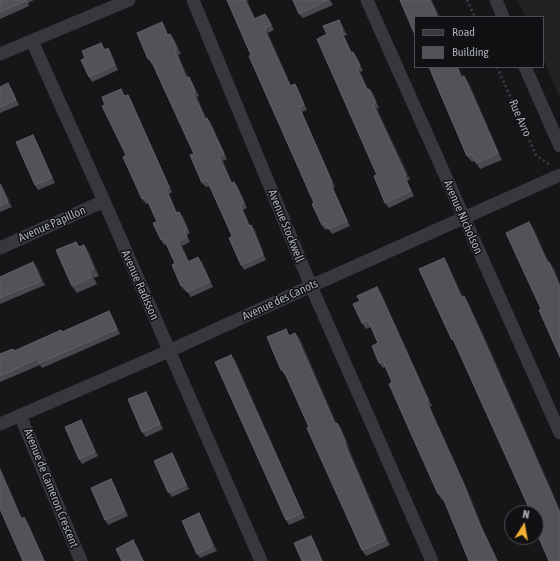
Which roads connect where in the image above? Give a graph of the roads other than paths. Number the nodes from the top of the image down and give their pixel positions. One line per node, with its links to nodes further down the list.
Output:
1 (129, 0): 6 (street)
2 (192, 0): 14 (street, Avenue Stockwell)
3 (367, 0): 12 (street, Avenue Nicholson)
4 (496, 0): 5 (street)
5 (503, 16)
6 (32, 41): 7 (street); 11 (street, Avenue Radisson)
7 (0, 54)
8 (525, 68): 9 (street)
9 (560, 146)
10 (560, 175): 12 (street, Avenue des Canots)
11 (104, 202): 13 (street, Avenue Papillon); 15 (street, Avenue Radisson)
12 (464, 218): 14 (street, Avenue des Canots); 18 (street, Avenue Nicholson)
13 (0, 248)
14 (311, 286): 15 (street, Avenue des Canots); 21 (street, Avenue Stockwell)
15 (169, 351): 16 (street, Avenue des Canots); 20 (street, Avenue Radisson)
16 (20, 415): 17 (street, Avenue des Canots); 19 (street, Avenue de Cameron Crescent)
17 (0, 424)
18 (560, 433)
19 (81, 561)
20 (261, 561)
21 (432, 561)

